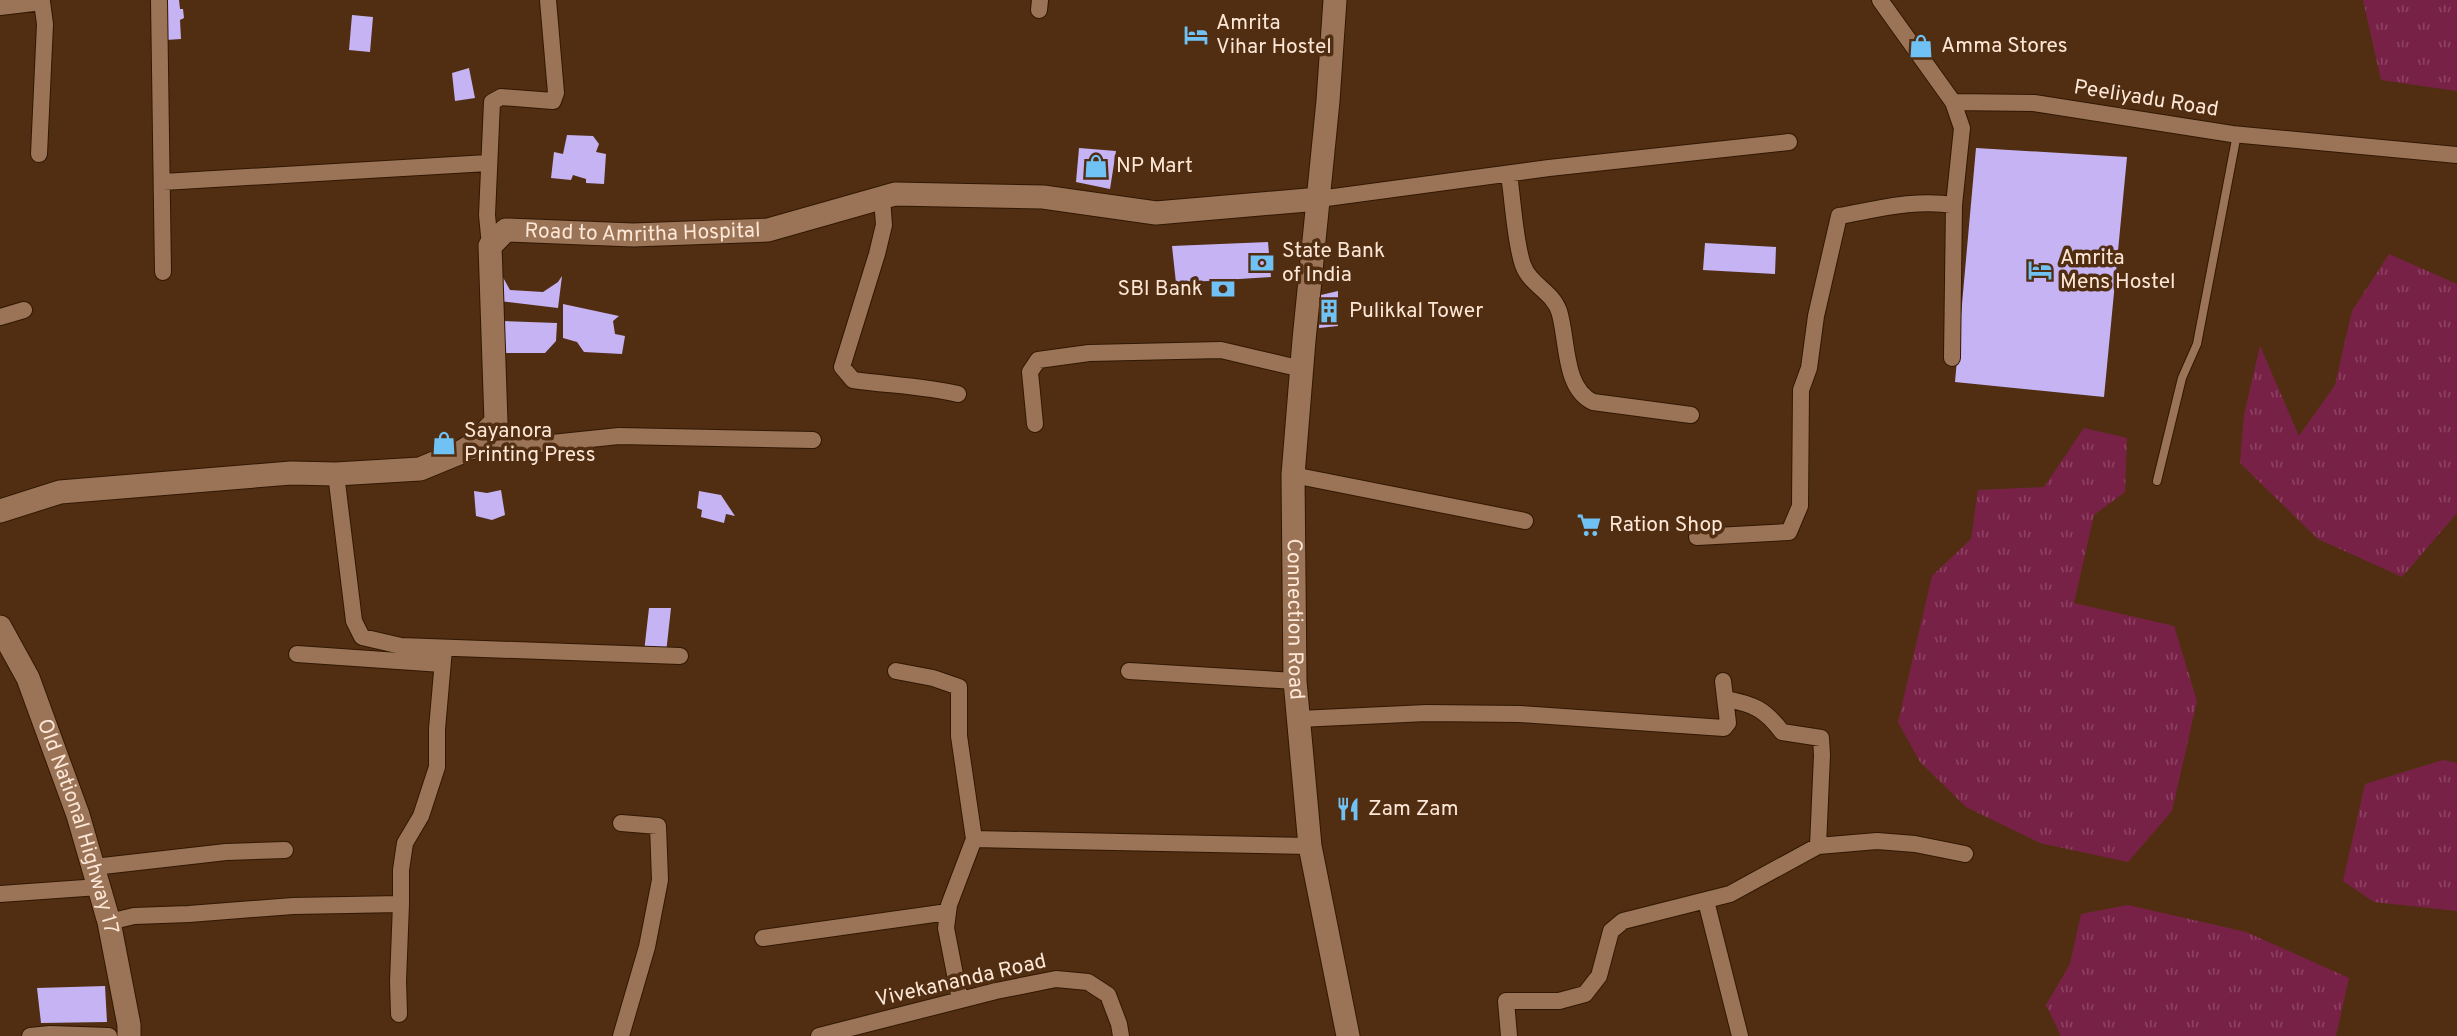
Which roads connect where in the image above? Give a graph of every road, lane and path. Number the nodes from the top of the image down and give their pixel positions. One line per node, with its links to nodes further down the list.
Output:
1 (159, 0): 13 (street)
2 (548, 0): 11 (street)
3 (1335, 0): 15 (street, Connection Road)
4 (1880, 0): 6 (street)
5 (0, 7): 9 (street)
6 (1952, 102): 7 (street, Peeliyadu Road); 16 (street)
7 (2237, 134): 10 (street, Peeliyadu Road); 30 (lane)
8 (1789, 142): 12 (street)
9 (39, 153)
10 (2457, 155)
11 (488, 163): 13 (street); 17 (street)
12 (1509, 175): 15 (street); 24 (street)
13 (163, 182): 18 (street)
14 (883, 198): 15 (street, Road to Amritha Hospital); 17 (street, Road to Amritha Hospital); 23 (street)
15 (1319, 199): 22 (street, Connection Road)
16 (1954, 205): 21 (street); 33 (street)
17 (490, 246): 27 (street)
18 (163, 272)
19 (24, 310): 20 (street)
20 (0, 317)
21 (1952, 358)
22 (1302, 369): 25 (street); 29 (street, Connection Road)
23 (958, 394)
24 (1691, 415)
25 (1035, 425)
26 (813, 440): 27 (street)
27 (459, 453): 28 (street)
28 (337, 474): 31 (street); 36 (street)
29 (1293, 475): 32 (street); 40 (street, Connection Road)
30 (2157, 481)
31 (0, 511)
32 (1525, 521)
33 (1697, 537)
34 (0, 629): 50 (street, Old National Highway 17)
35 (297, 654): 36 (street)
36 (443, 656): 37 (street); 53 (street)
37 (680, 656)
38 (896, 671): 45 (street)
39 (1129, 671): 40 (street)
40 (1295, 681): 43 (street, Connection Road)
41 (1723, 681): 42 (street)
42 (1726, 699): 43 (street); 47 (street)
43 (1298, 719): 46 (street, Connection Road)
44 (621, 823): 62 (street)
45 (974, 839): 46 (street); 54 (street)
46 (1310, 846): 65 (street, Connection Road)
47 (1818, 846): 49 (street); 52 (street)
48 (285, 850): 50 (street)
49 (1965, 854)
50 (96, 877): 51 (street); 55 (street, Old National Highway 17)
51 (0, 894)
52 (1706, 901): 66 (street); 67 (street)
53 (401, 904): 55 (street); 58 (street)
54 (948, 912): 56 (street); 57 (street)
55 (109, 922): 61 (street, Old National Highway 17)
56 (763, 938)
57 (960, 1000): 63 (street, Vivekananda Road); 64 (street, Vivekananda Road)
58 (399, 1014)
59 (30, 1036): 60 (street)
60 (109, 1036)
61 (129, 1036)
62 (621, 1036)
63 (819, 1036)
64 (1121, 1036)
65 (1348, 1036)
66 (1509, 1036)
67 (1740, 1036)

